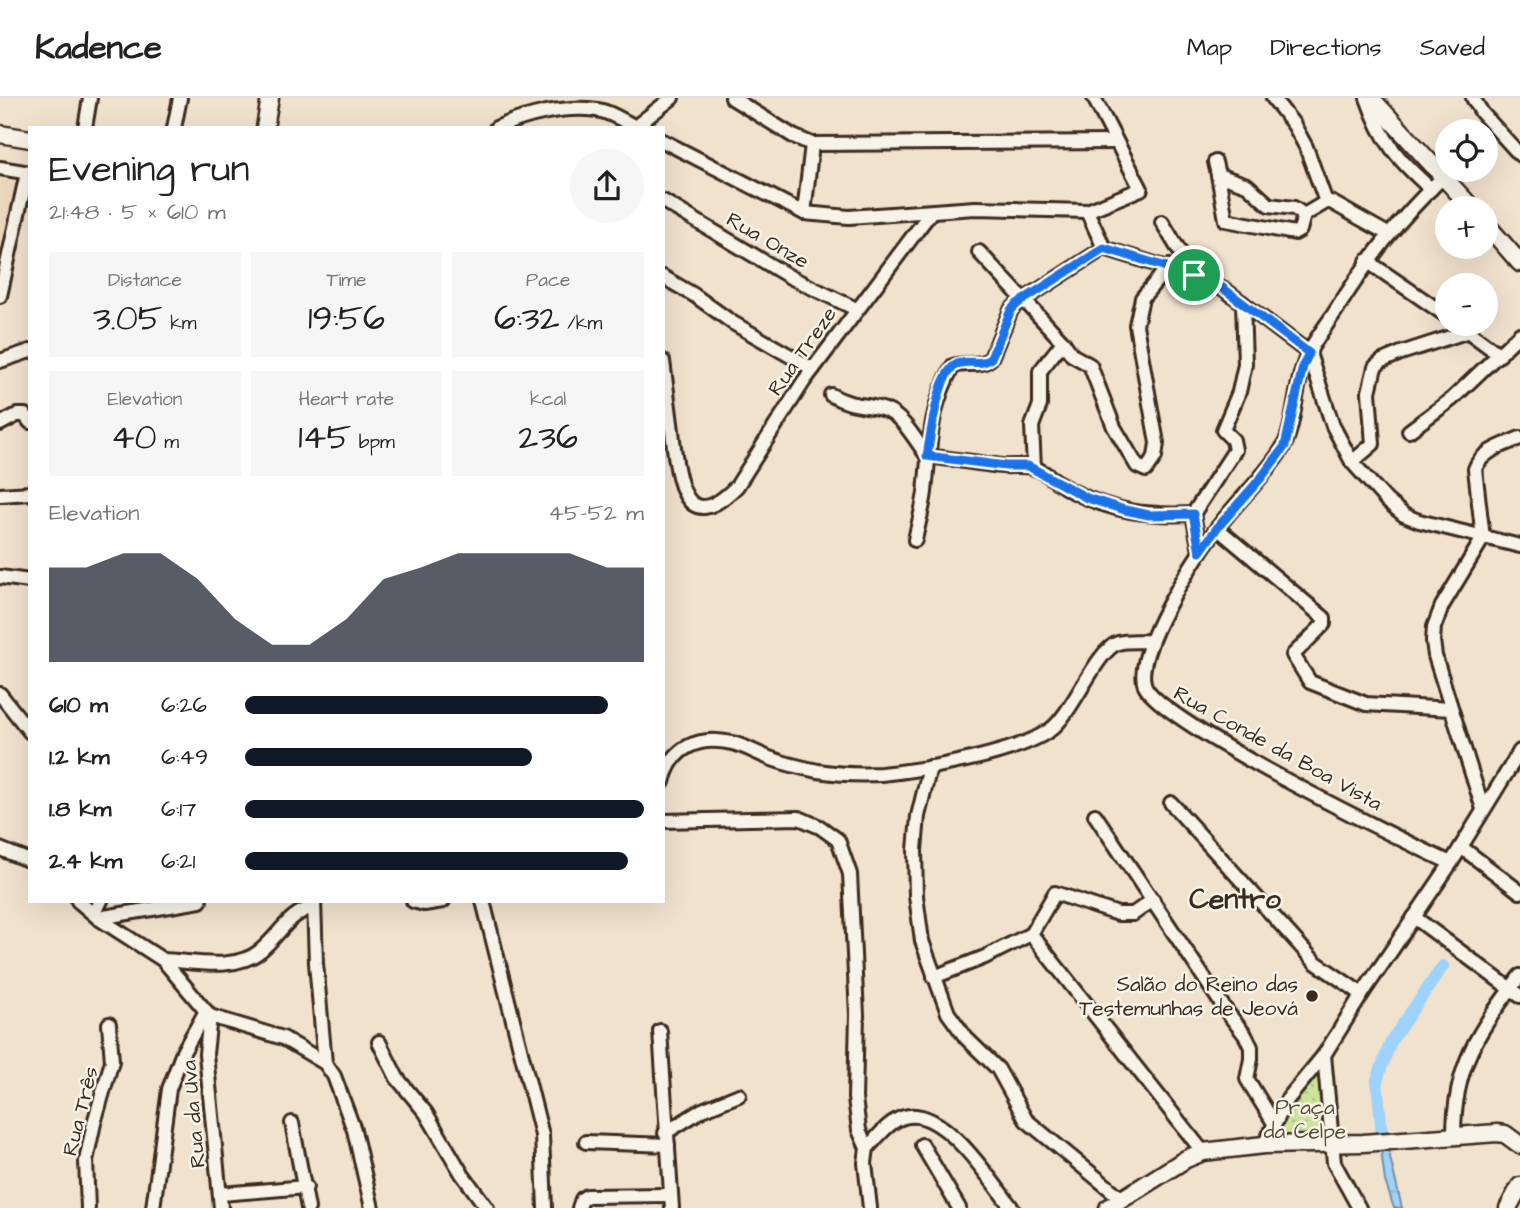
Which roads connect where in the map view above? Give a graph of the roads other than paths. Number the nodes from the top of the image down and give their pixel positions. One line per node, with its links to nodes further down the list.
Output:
1 (90, 98): 10 (street)
2 (180, 98): 11 (street)
3 (270, 98): 12 (street)
4 (672, 98): 15 (street)
5 (732, 98): 20 (street)
6 (1094, 98): 19 (street)
7 (1273, 98): 30 (street)
8 (1369, 98): 22 (street); 27 (street)
9 (1473, 98): 21 (street)
10 (85, 126)
11 (174, 126)
12 (265, 126)
13 (502, 126): 14 (street)
14 (632, 126)
15 (638, 126)
16 (0, 134): 17 (street)
17 (28, 139)
18 (665, 142): 33 (street)
19 (1116, 142): 20 (street); 31 (street)
20 (812, 144): 33 (street)
21 (1520, 155)
22 (1435, 167)
23 (0, 168): 24 (street)
24 (28, 173): 45 (street)
25 (1438, 182): 27 (street, Rua Conde da Boa Vista)
26 (1449, 182): 28 (street)
27 (1431, 189): 36 (street, Rua Conde da Boa Vista)
28 (1462, 196)
29 (665, 202): 49 (street, Rua Onze)
30 (1326, 202): 34 (street); 36 (street)
31 (1087, 211): 32 (street); 38 (street)
32 (931, 212): 33 (street); 49 (street, Rua Treze)
33 (804, 214)
34 (1304, 215): 34 (street)
35 (1162, 222): 43 (street)
36 (1388, 234): 40 (street, Rua Conde da Boa Vista)
37 (1498, 238): 41 (street)
38 (1104, 248): 42 (street); 46 (street)
39 (979, 252): 46 (street)
40 (1367, 261): 48 (street); 55 (street, Rua Conde da Boa Vista)
41 (1520, 263)
42 (1169, 266): 43 (street); 53 (street)
43 (1194, 275): 47 (street)
44 (665, 278): 58 (street)
45 (0, 296)
46 (1023, 299): 53 (street); 65 (street)
47 (1243, 303): 55 (street); 70 (street)
48 (1435, 308)
49 (856, 309): 58 (street, Rua Treze)
50 (1520, 334): 56 (street)
51 (1443, 336): 66 (street)
52 (1476, 336): 56 (street)
53 (1063, 342): 67 (street)
54 (28, 352): 57 (street)
55 (1309, 353): 66 (street); 71 (street, Rua Conde da Boa Vista)
56 (1500, 355): 63 (street)
57 (0, 361)
58 (813, 369): 59 (street, Rua Treze)
59 (665, 377)
60 (831, 395): 65 (street)
61 (28, 419): 62 (street)
62 (0, 425)
63 (1409, 432)
64 (1520, 438): 72 (street)
65 (927, 456): 67 (street); 73 (street)
66 (1352, 461): 72 (street)
67 (1034, 468): 70 (street)
68 (28, 493): 69 (street)
69 (0, 495)
70 (1193, 514): 75 (street)
71 (1217, 528): 75 (street, Rua Conde da Boa Vista); 80 (street)
72 (1483, 538): 74 (street); 80 (street)
73 (915, 540)
74 (1520, 547)
75 (1200, 552): 78 (street, Rua Conde da Boa Vista)
76 (0, 578): 77 (street)
77 (28, 581)
78 (1150, 641): 83 (street); 92 (street, Rua Conde da Boa Vista)
79 (0, 694): 81 (street)
80 (1451, 709): 86 (street)
81 (28, 729)
82 (1520, 751): 86 (street)
83 (930, 767): 84 (street); 105 (street)
84 (665, 776)
85 (1171, 803): 107 (street)
86 (1483, 809): 89 (street)
87 (1096, 815): 94 (street)
88 (665, 821): 124 (street)
89 (1461, 848): 92 (street); 93 (street)
90 (0, 849): 91 (street)
91 (28, 860)
92 (1451, 863): 101 (street)
93 (1520, 892)
94 (1153, 900): 102 (street); 116 (street)
95 (80, 903): 100 (street)
96 (100, 903): 100 (street)
97 (185, 903): 100 (street)
98 (484, 903): 137 (street)
99 (314, 904): 103 (street); 113 (street)
100 (95, 915): 103 (street)
101 (1414, 917): 106 (street); 107 (street)
102 (1031, 934): 105 (street); 125 (street)
103 (163, 960): 108 (street)
104 (1520, 976): 106 (street)
105 (934, 977): 130 (street)
106 (1515, 993): 117 (street)
107 (1362, 994): 112 (street)
108 (208, 1014): 113 (street); 128 (street, Rua da Uva); 132 (street)
109 (109, 1024): 131 (street, Rua Três)
110 (660, 1031): 118 (street)
111 (379, 1042): 136 (street)
112 (1324, 1055): 116 (street); 121 (street)
113 (325, 1063): 135 (street)
114 (739, 1095): 118 (street)
115 (292, 1123): 127 (street)
116 (1274, 1124): 123 (street)
117 (1454, 1135): 121 (street); 122 (street)
118 (667, 1139): 119 (street); 129 (street)
119 (586, 1142)
120 (922, 1144): 140 (street)
121 (1333, 1144): 123 (street); 142 (street)
122 (1520, 1144)
123 (1264, 1145): 125 (street)
124 (867, 1148): 139 (street); 141 (street)
125 (1203, 1152): 130 (street)
126 (1520, 1186): 143 (street)
127 (306, 1187): 128 (street); 134 (street)
128 (220, 1194): 133 (street, Rua da Uva)
129 (671, 1201): 138 (street)
130 (1115, 1203)
131 (88, 1208)
132 (153, 1208)
133 (221, 1208)
134 (309, 1208)
135 (372, 1208)
136 (487, 1208)
137 (545, 1208)
138 (579, 1208)
139 (870, 1208)
140 (959, 1208)
141 (1012, 1208)
142 (1359, 1208)
143 (1507, 1208)

